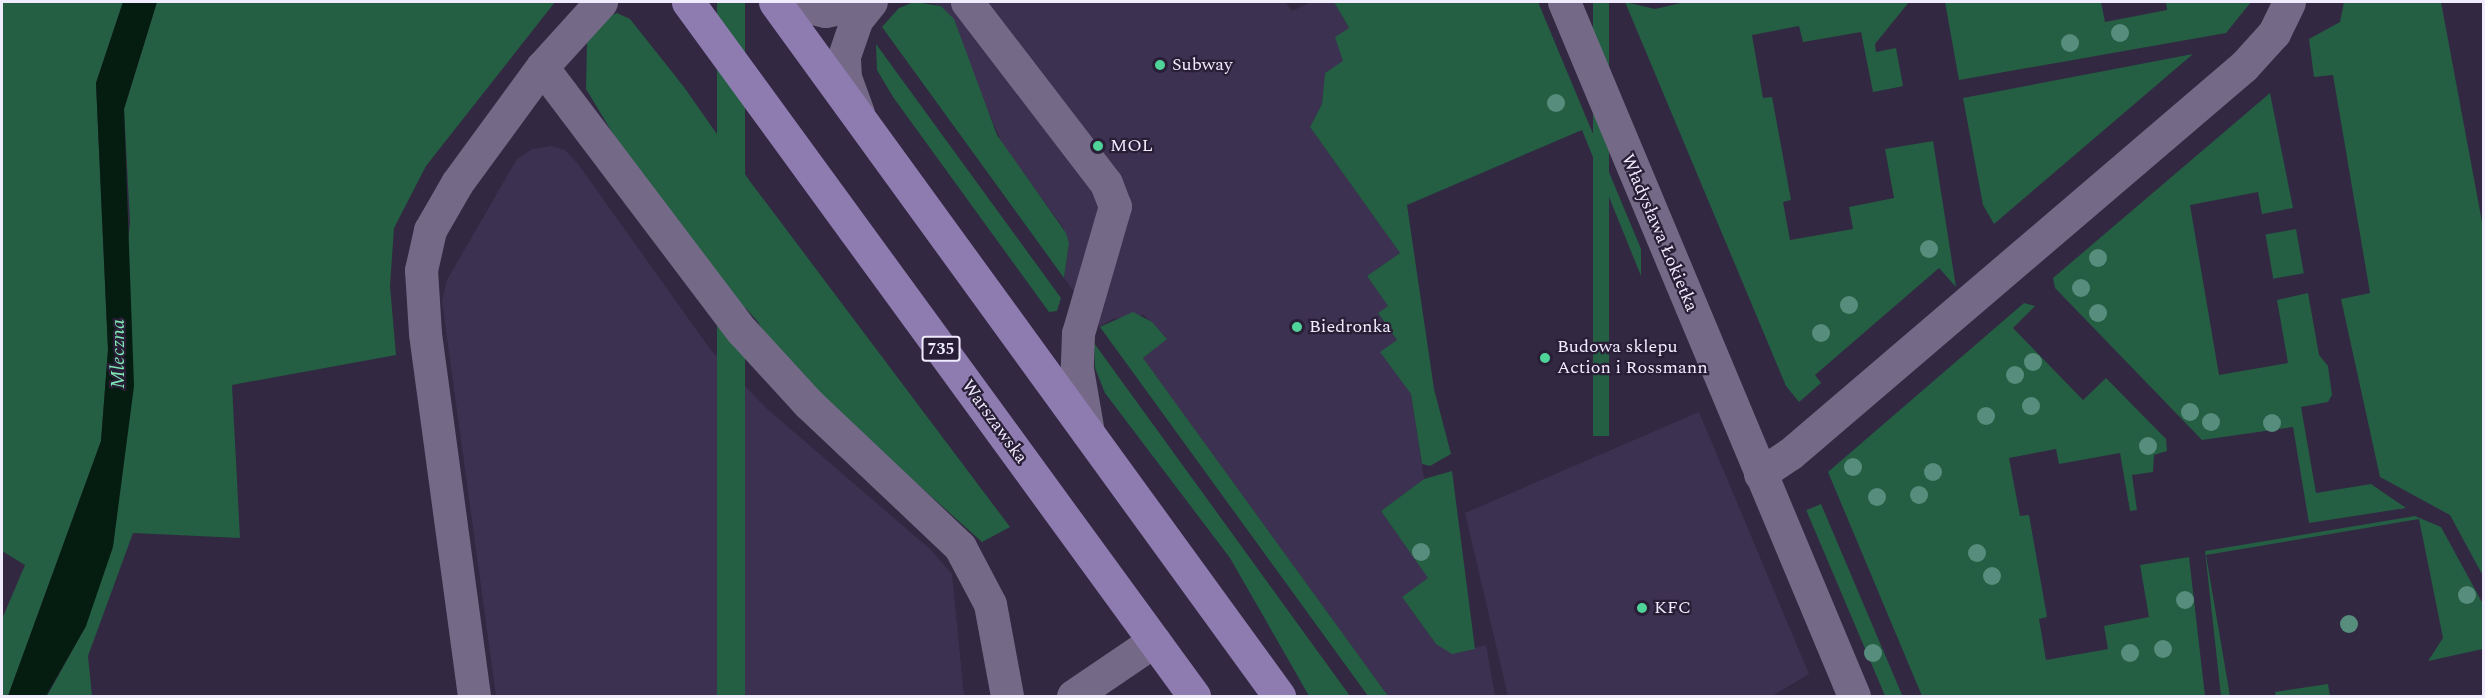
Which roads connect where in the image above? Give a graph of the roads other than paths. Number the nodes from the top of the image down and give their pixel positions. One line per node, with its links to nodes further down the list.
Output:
1 (601, 2): 9 (street)
2 (688, 2): 13 (main road, Warszawska / 735)
3 (775, 2): 10 (main road)
4 (786, 2): 5 (street)
5 (869, 2): 10 (street)
6 (967, 2): 11 (street)
7 (1564, 2): 12 (street, Władysława Łokietka)
8 (2289, 2): 12 (street)
9 (542, 67): 14 (street); 15 (street)
10 (861, 117): 11 (main road)
11 (1089, 433): 18 (main road)
12 (1760, 474): 19 (street, Władysława Łokietka)
13 (1154, 641): 16 (street); 17 (main road, Warszawska / 735)
14 (474, 696)
15 (1007, 696)
16 (1073, 696)
17 (1194, 696)
18 (1279, 696)
19 (1854, 696)

